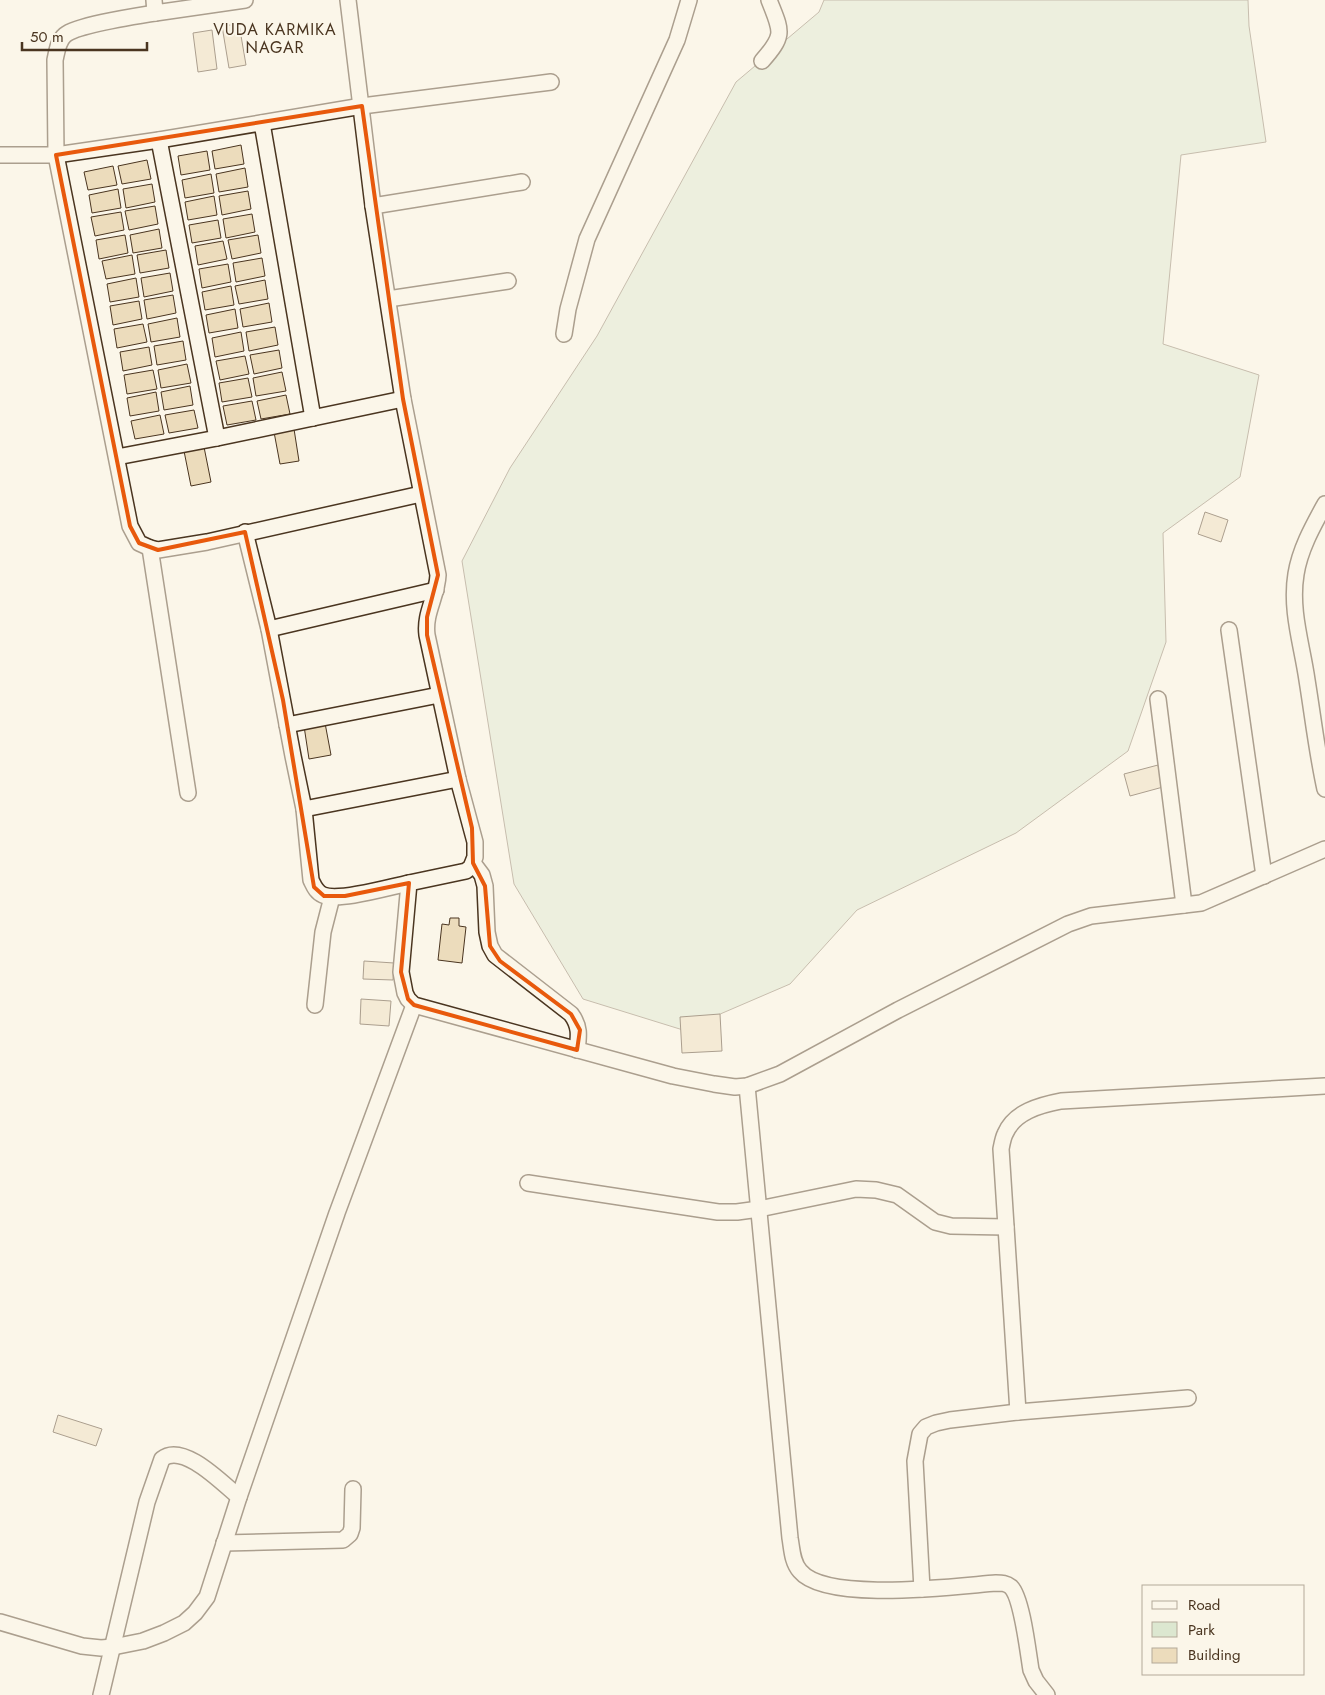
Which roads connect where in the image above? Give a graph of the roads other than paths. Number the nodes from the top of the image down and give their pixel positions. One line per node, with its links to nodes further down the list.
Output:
1 (245, 0): 5 (street)
2 (348, 0): 8 (street)
3 (689, 0): 17 (street)
4 (769, 0): 6 (street)
5 (154, 6): 12 (street)
6 (762, 61)
7 (550, 82): 8 (street)
8 (362, 106): 9 (street); 14 (street)
9 (262, 123): 10 (street); 19 (street)
10 (159, 140): 12 (street); 20 (street)
11 (0, 155): 12 (street)
12 (56, 155): 21 (street)
13 (522, 182): 14 (street)
14 (373, 206): 16 (street)
15 (508, 281): 16 (street)
16 (388, 299): 18 (street)
17 (564, 334)
18 (403, 399): 19 (street); 22 (street)
19 (313, 418): 20 (street)
20 (217, 438): 21 (street)
21 (117, 457): 25 (street)
22 (421, 494): 24 (street); 26 (street)
23 (1325, 504): 33 (street)
24 (245, 532): 25 (street); 27 (street)
25 (150, 548): 34 (street)
26 (436, 590): 27 (street); 29 (street)
27 (269, 629): 31 (street)
28 (1228, 630): 38 (street)
29 (439, 695): 31 (street); 32 (street)
30 (1158, 698): 41 (street)
31 (287, 725): 35 (street)
32 (458, 779): 35 (street); 37 (street)
33 (1325, 789)
34 (188, 793)
35 (304, 809): 40 (street)
36 (1325, 849): 38 (street)
37 (473, 863): 39 (street); 44 (street)
38 (1264, 876): 41 (street)
39 (408, 883): 40 (street); 43 (street)
40 (332, 897): 42 (street)
41 (1184, 905): 45 (street)
42 (315, 1004)
43 (414, 1005): 44 (street); 53 (street)
44 (577, 1050): 45 (street)
45 (747, 1086): 48 (street)
46 (1325, 1086): 49 (street)
47 (528, 1183): 48 (street)
48 (759, 1209): 49 (street); 55 (street)
49 (1006, 1227): 51 (street)
50 (1188, 1398): 51 (street)
51 (1018, 1412): 55 (street)
52 (353, 1489): 54 (street)
53 (239, 1497): 54 (street); 57 (street)
54 (224, 1543): 57 (street)
55 (922, 1588): 59 (street)
56 (0, 1622): 57 (street)
57 (112, 1647): 58 (street)
58 (101, 1695)
59 (1047, 1695)

